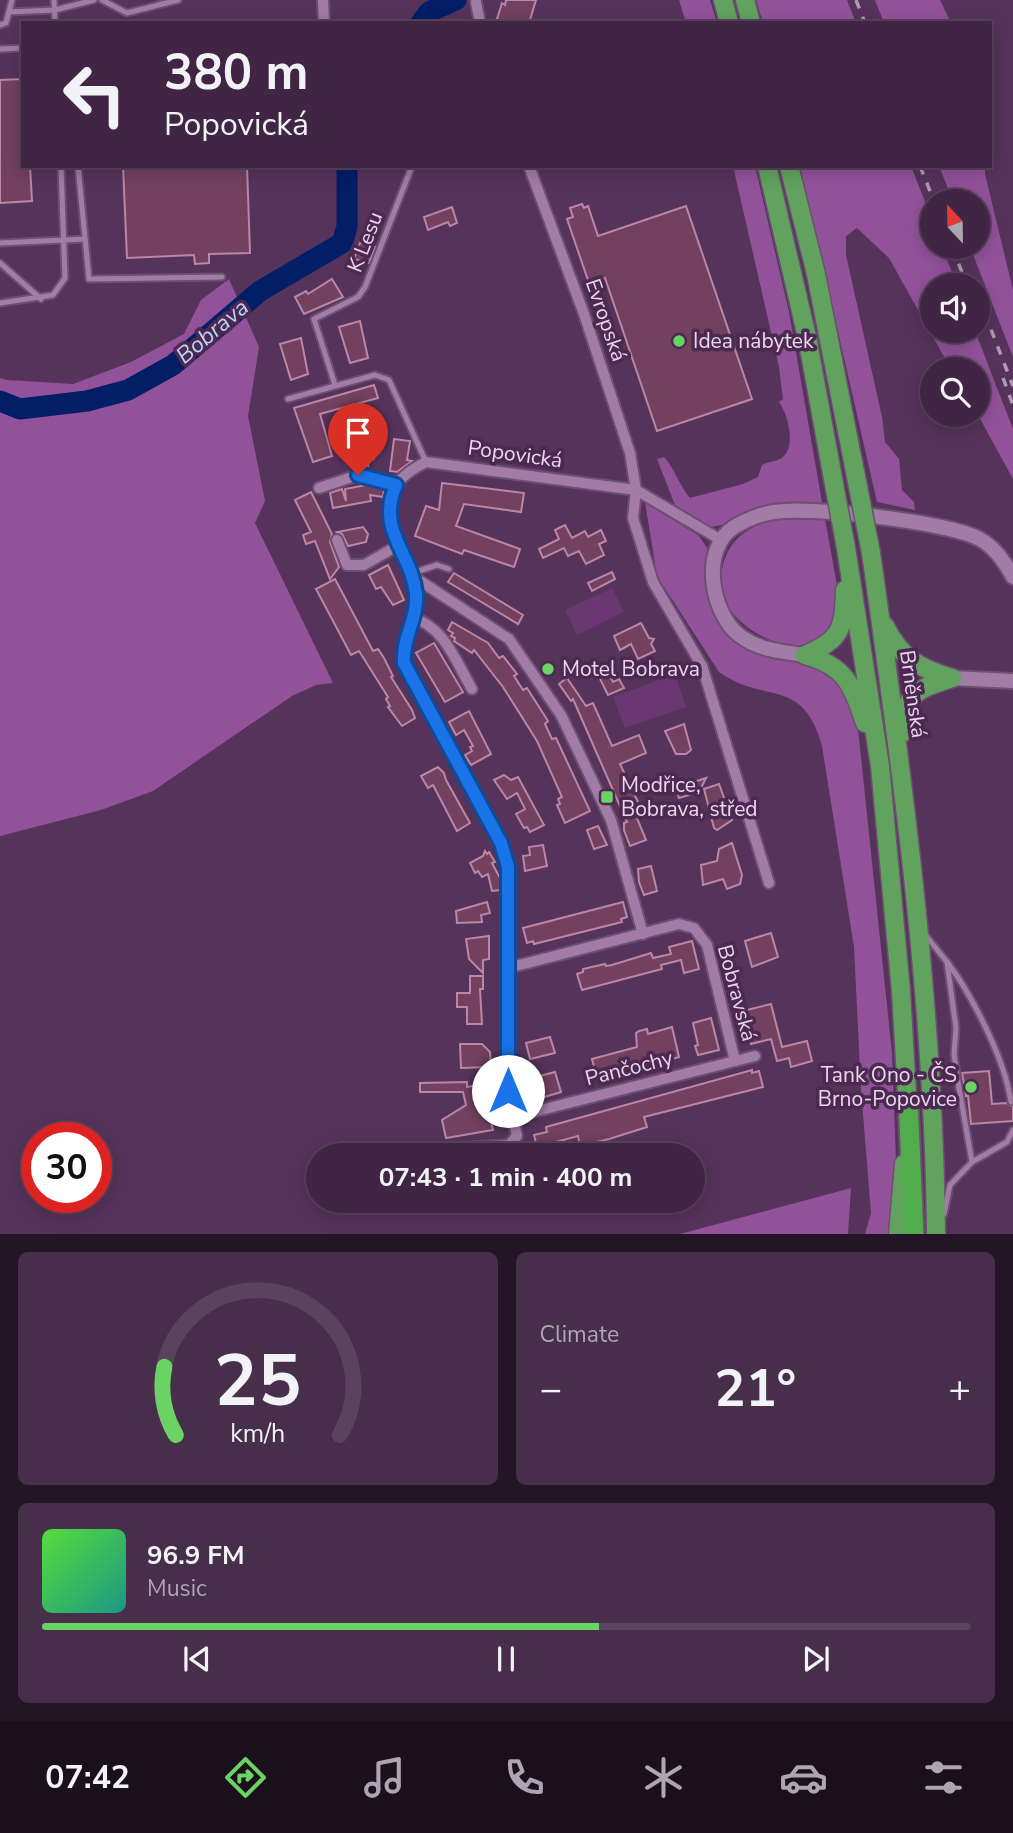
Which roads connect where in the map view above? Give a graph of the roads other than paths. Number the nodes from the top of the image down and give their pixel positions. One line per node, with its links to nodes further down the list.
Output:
1 (12, 0): 11 (lane)
2 (54, 0): 10 (lane)
3 (94, 0): 10 (lane)
4 (102, 0): 5 (lane)
5 (178, 0)
6 (323, 0): 13 (street)
7 (723, 0): 15 (highway)
8 (745, 0): 16 (highway)
9 (476, 2): 14 (street)
10 (55, 10): 11 (lane); 12 (lane)
11 (9, 12): 17 (lane)
12 (55, 21)
13 (324, 21)
14 (480, 21)
15 (728, 21)
16 (750, 21)
17 (0, 25)
18 (21, 48): 19 (lane)
19 (0, 49)
20 (61, 168): 27 (lane)
21 (78, 168): 26 (lane)
22 (411, 168): 33 (lane, K Lesu)
23 (530, 168): 38 (street, Evropská)
24 (767, 168): 42 (highway, Brněnská, bridge)
25 (790, 168): 46 (highway, Brněnská, bridge)
26 (85, 239): 27 (lane); 30 (lane)
27 (64, 240): 28 (lane); 31 (lane)
28 (0, 243)
29 (0, 263): 31 (lane)
30 (222, 277)
31 (41, 299): 32 (lane)
32 (0, 303)
33 (335, 385): 34 (lane); 35 (lane)
34 (288, 399)
35 (426, 462): 36 (street); 38 (street, Popovická)
36 (396, 485): 37 (street); 41 (street)
37 (319, 488)
38 (636, 490): 40 (street); 54 (street)
39 (337, 540): 41 (street)
40 (721, 540): 45 (street); 48 (street)
41 (397, 546): 44 (street)
42 (846, 548): 48 (highway); 52 (highway, Brněnská)
43 (449, 569): 44 (lane)
44 (413, 575): 47 (street); 56 (street)
45 (1013, 577)
46 (879, 613): 49 (highway); 53 (highway, Brněnská)
47 (413, 618): 51 (street); 58 (street)
48 (805, 655): 52 (highway)
49 (952, 678): 50 (street); 53 (highway)
50 (1013, 681)
51 (472, 689)
52 (880, 766): 61 (highway, Brněnská)
53 (902, 785): 55 (highway, Brněnská)
54 (769, 883)
55 (916, 923): 57 (lane); 69 (highway, Brněnská)
56 (643, 934): 58 (street); 60 (street, Bobravská)
57 (947, 962): 62 (lane); 66 (lane)
58 (508, 968): 63 (street)
59 (755, 1056): 60 (street, Pančochy)
60 (735, 1061): 63 (street, Pančochy)
61 (908, 1099): 67 (highway, Brněnská); 68 (highway)
62 (1011, 1102)
63 (513, 1117): 65 (street)
64 (1013, 1130): 66 (lane)
65 (511, 1143)
66 (972, 1162): 69 (lane)
67 (898, 1234)
68 (914, 1234)
69 (939, 1234)

